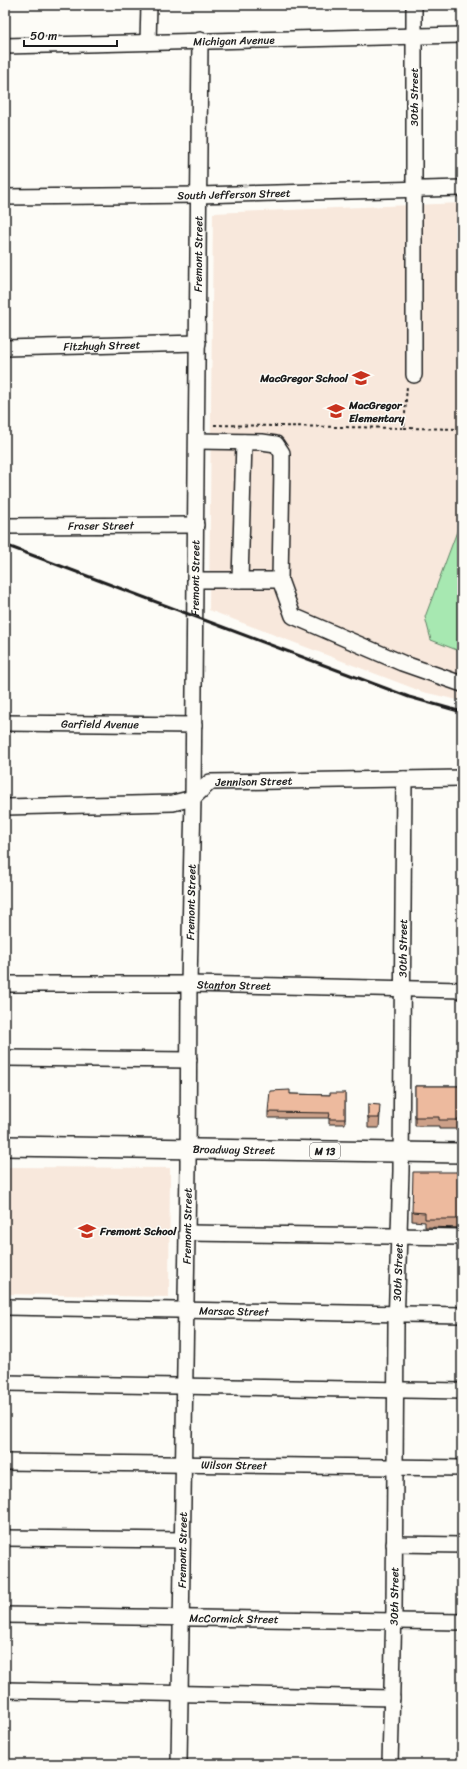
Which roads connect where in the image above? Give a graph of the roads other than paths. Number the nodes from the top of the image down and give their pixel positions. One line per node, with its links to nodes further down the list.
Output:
1 (149, 5): 6 (street)
2 (414, 5): 3 (street, 30th Street)
3 (414, 36): 4 (street, Michigan Avenue); 5 (street, Michigan Avenue); 9 (street, 30th Street)
4 (462, 36)
5 (200, 40): 6 (street, Michigan Avenue); 10 (street, Fremont Street)
6 (148, 42): 7 (street, Michigan Avenue)
7 (5, 46)
8 (462, 188): 9 (street, South Jefferson Street)
9 (414, 189): 10 (street, South Jefferson Street); 14 (street, 30th Street)
10 (200, 195): 11 (street, South Jefferson Street); 12 (street, Fremont Street)
11 (5, 197)
12 (198, 343): 13 (street, Fitzhugh Street); 15 (street, Fremont Street)
13 (5, 348)
14 (414, 375)
15 (197, 441): 16 (street); 17 (street, Fremont Street)
16 (244, 442): 20 (street); 21 (street)
17 (196, 524): 18 (street, Fraser Street); 19 (street, Fremont Street)
18 (5, 526)
19 (196, 580): 20 (street); 24 (street, Fremont Street)
20 (240, 580): 21 (street)
21 (280, 580): 22 (street)
22 (462, 684)
23 (5, 723): 24 (street, Garfield Avenue)
24 (194, 725): 27 (street, Fremont Street)
25 (462, 778): 26 (street, Jennison Street)
26 (404, 779): 27 (street, Jennison Street); 31 (street, 30th Street)
27 (193, 798): 28 (street, Jennison Street); 30 (street, Fremont Street)
28 (5, 806)
29 (5, 984): 30 (street, Stanton Street)
30 (189, 984): 31 (street, Stanton Street); 34 (street, Fremont Street)
31 (402, 989): 32 (street, Stanton Street); 37 (street, 30th Street)
32 (462, 990)
33 (5, 1058): 34 (street)
34 (189, 1060): 36 (street, Fremont Street)
35 (5, 1146): 36 (main road, Broadway Street / M 13)
36 (189, 1148): 37 (main road, Broadway Street / M 13); 39 (street, Fremont Street)
37 (401, 1153): 38 (main road, Broadway Street / M 13); 40 (street, 30th Street)
38 (462, 1153)
39 (187, 1233): 40 (street); 43 (street, Fremont Street)
40 (398, 1236): 41 (street); 44 (street, 30th Street)
41 (462, 1237)
42 (5, 1307): 43 (street, Marsac Street)
43 (186, 1310): 44 (street, Marsac Street); 47 (street, Fremont Street)
44 (396, 1314): 45 (street, Marsac Street); 48 (street, 30th Street)
45 (462, 1315)
46 (5, 1383): 47 (street)
47 (185, 1386): 48 (street); 51 (street, Fremont Street)
48 (395, 1390): 49 (street); 52 (street, 30th Street)
49 (462, 1391)
50 (5, 1462): 51 (street, Wilson Street)
51 (184, 1464): 52 (street, Wilson Street); 55 (street, Fremont Street)
52 (395, 1467): 53 (street, Wilson Street); 56 (street, 30th Street)
53 (462, 1468)
54 (5, 1538): 55 (street)
55 (182, 1540): 59 (street, Fremont Street)
56 (394, 1544): 57 (street); 60 (street, 30th Street)
57 (462, 1545)
58 (5, 1615): 59 (street, McCormick Street)
59 (181, 1618): 60 (street, McCormick Street); 63 (street, Fremont Street)
60 (394, 1621): 61 (street, McCormick Street); 64 (street, 30th Street)
61 (462, 1622)
62 (5, 1690): 63 (street)
63 (180, 1694): 64 (street); 65 (street, Fremont Street)
64 (392, 1698): 66 (street, 30th Street)
65 (179, 1764)
66 (390, 1764)

